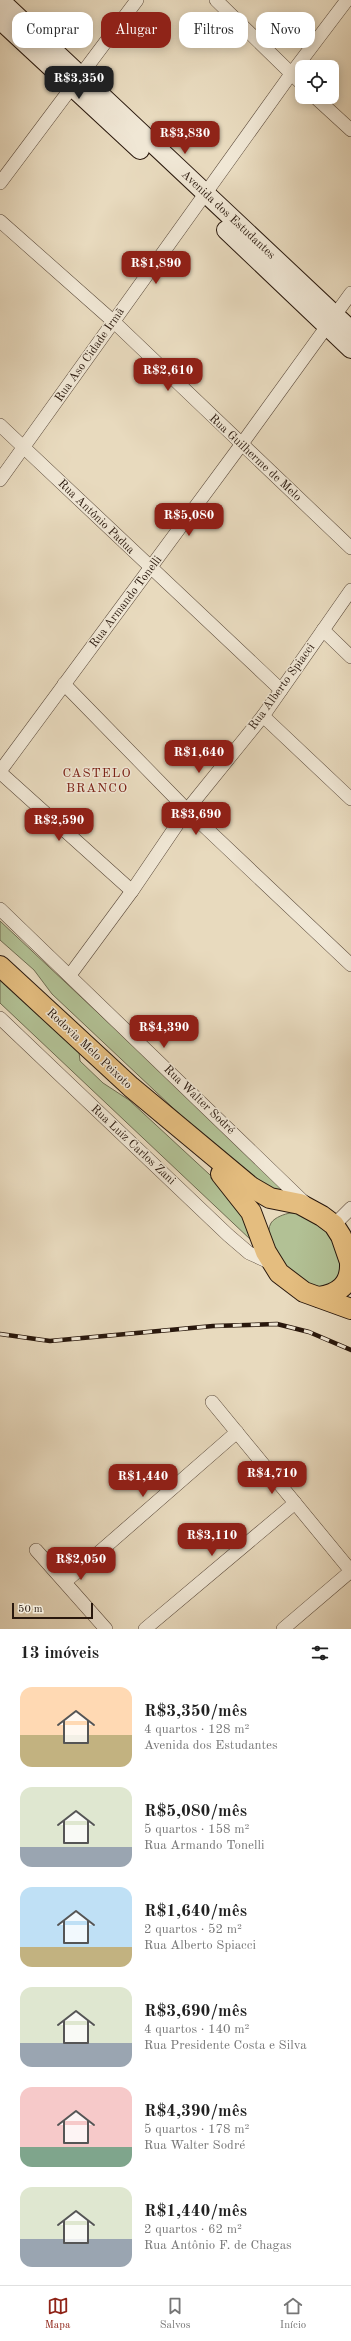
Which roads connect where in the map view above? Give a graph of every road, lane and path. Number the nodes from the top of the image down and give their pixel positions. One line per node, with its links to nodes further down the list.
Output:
1 (0, 0): 8 (street, Avenida dos Estudantes)
2 (137, 0): 8 (street)
3 (216, 0): 6 (street)
4 (347, 0): 6 (street, Rua Aso Cidade Irmã)
5 (0, 20): 8 (street, Avenida dos Estudantes)
6 (290, 74): 7 (street); 12 (street, Rua Aso Cidade Irmã)
7 (295, 78)
8 (76, 83): 11 (street); 12 (street, Avenida dos Estudantes)
9 (323, 104): 10 (street)
10 (351, 130)
11 (0, 183)
12 (201, 199): 15 (street, Avenida dos Estudantes); 16 (street, Rua Aso Cidade Irmã)
13 (0, 221): 16 (street, Rua Guilherme de Melo)
14 (351, 293): 15 (street, Rua Armando Tonelli)
15 (330, 320): 17 (street, Avenida dos Estudantes); 18 (street, Avenida dos Estudantes); 20 (street, Rua Armando Tonelli)
16 (114, 322): 20 (street, Rua Guilherme de Melo); 21 (street, Rua Aso Cidade Irmã)
17 (351, 330)
18 (351, 350)
19 (0, 425): 21 (street, Rua Antônio Padua)
20 (241, 445): 23 (street, Rua Guilherme de Melo); 24 (street, Rua Armando Tonelli)
21 (24, 448): 22 (street, Rua Aso Cidade Irmã); 24 (street, Rua Antônio Padua)
22 (0, 480)
23 (351, 548)
24 (150, 569): 28 (street, Rua Armando Tonelli); 29 (street, Rua Antônio Padua)
25 (351, 590): 26 (street, Rua Alberto Spiacci)
26 (323, 630): 27 (street); 29 (street, Rua Alberto Spiacci)
27 (351, 657)
28 (64, 684): 32 (street); 33 (street, Rua Armando Tonelli)
29 (281, 690): 30 (street, Rua Alberto Spiacci)
30 (263, 716): 31 (street); 32 (street, Rua Alberto Spiacci)
31 (351, 799)
32 (187, 810): 33 (street, Rua Alberto Spiacci); 35 (street)
33 (132, 891): 37 (street, Rua Alberto Spiacci)
34 (0, 909): 37 (street, Rua Walter Sodré)
35 (351, 965)
36 (0, 966): 39 (main road, Rodovia Melo Peixoto)
37 (70, 975): 41 (street, Rua Walter Sodré)
38 (0, 1018): 45 (street, Rua Luiz Carlos Zani)
39 (181, 1129): 40 (main road, Rodovia Melo Peixoto); 43 (main road, Rodovia Melo Peixoto)
40 (292, 1204): 41 (main road, Rodovia Melo Peixoto); 43 (main road)
41 (311, 1208): 44 (main road, Rodovia Melo Peixoto)
42 (351, 1208): 44 (street)
43 (260, 1233): 45 (main road, Rodovia Melo Peixoto)
44 (346, 1249): 46 (main road)
45 (271, 1263): 46 (main road, Rodovia Melo Peixoto)
46 (319, 1297): 47 (main road, Rodovia Melo Peixoto)
47 (351, 1309)
48 (212, 1402): 49 (street)
49 (237, 1432): 50 (street); 53 (street)
50 (295, 1503): 52 (street); 55 (street)
51 (36, 1550): 53 (street)
52 (351, 1571): 56 (street)
53 (65, 1582): 54 (street)
54 (106, 1629)
55 (145, 1629)
56 (283, 1629)

